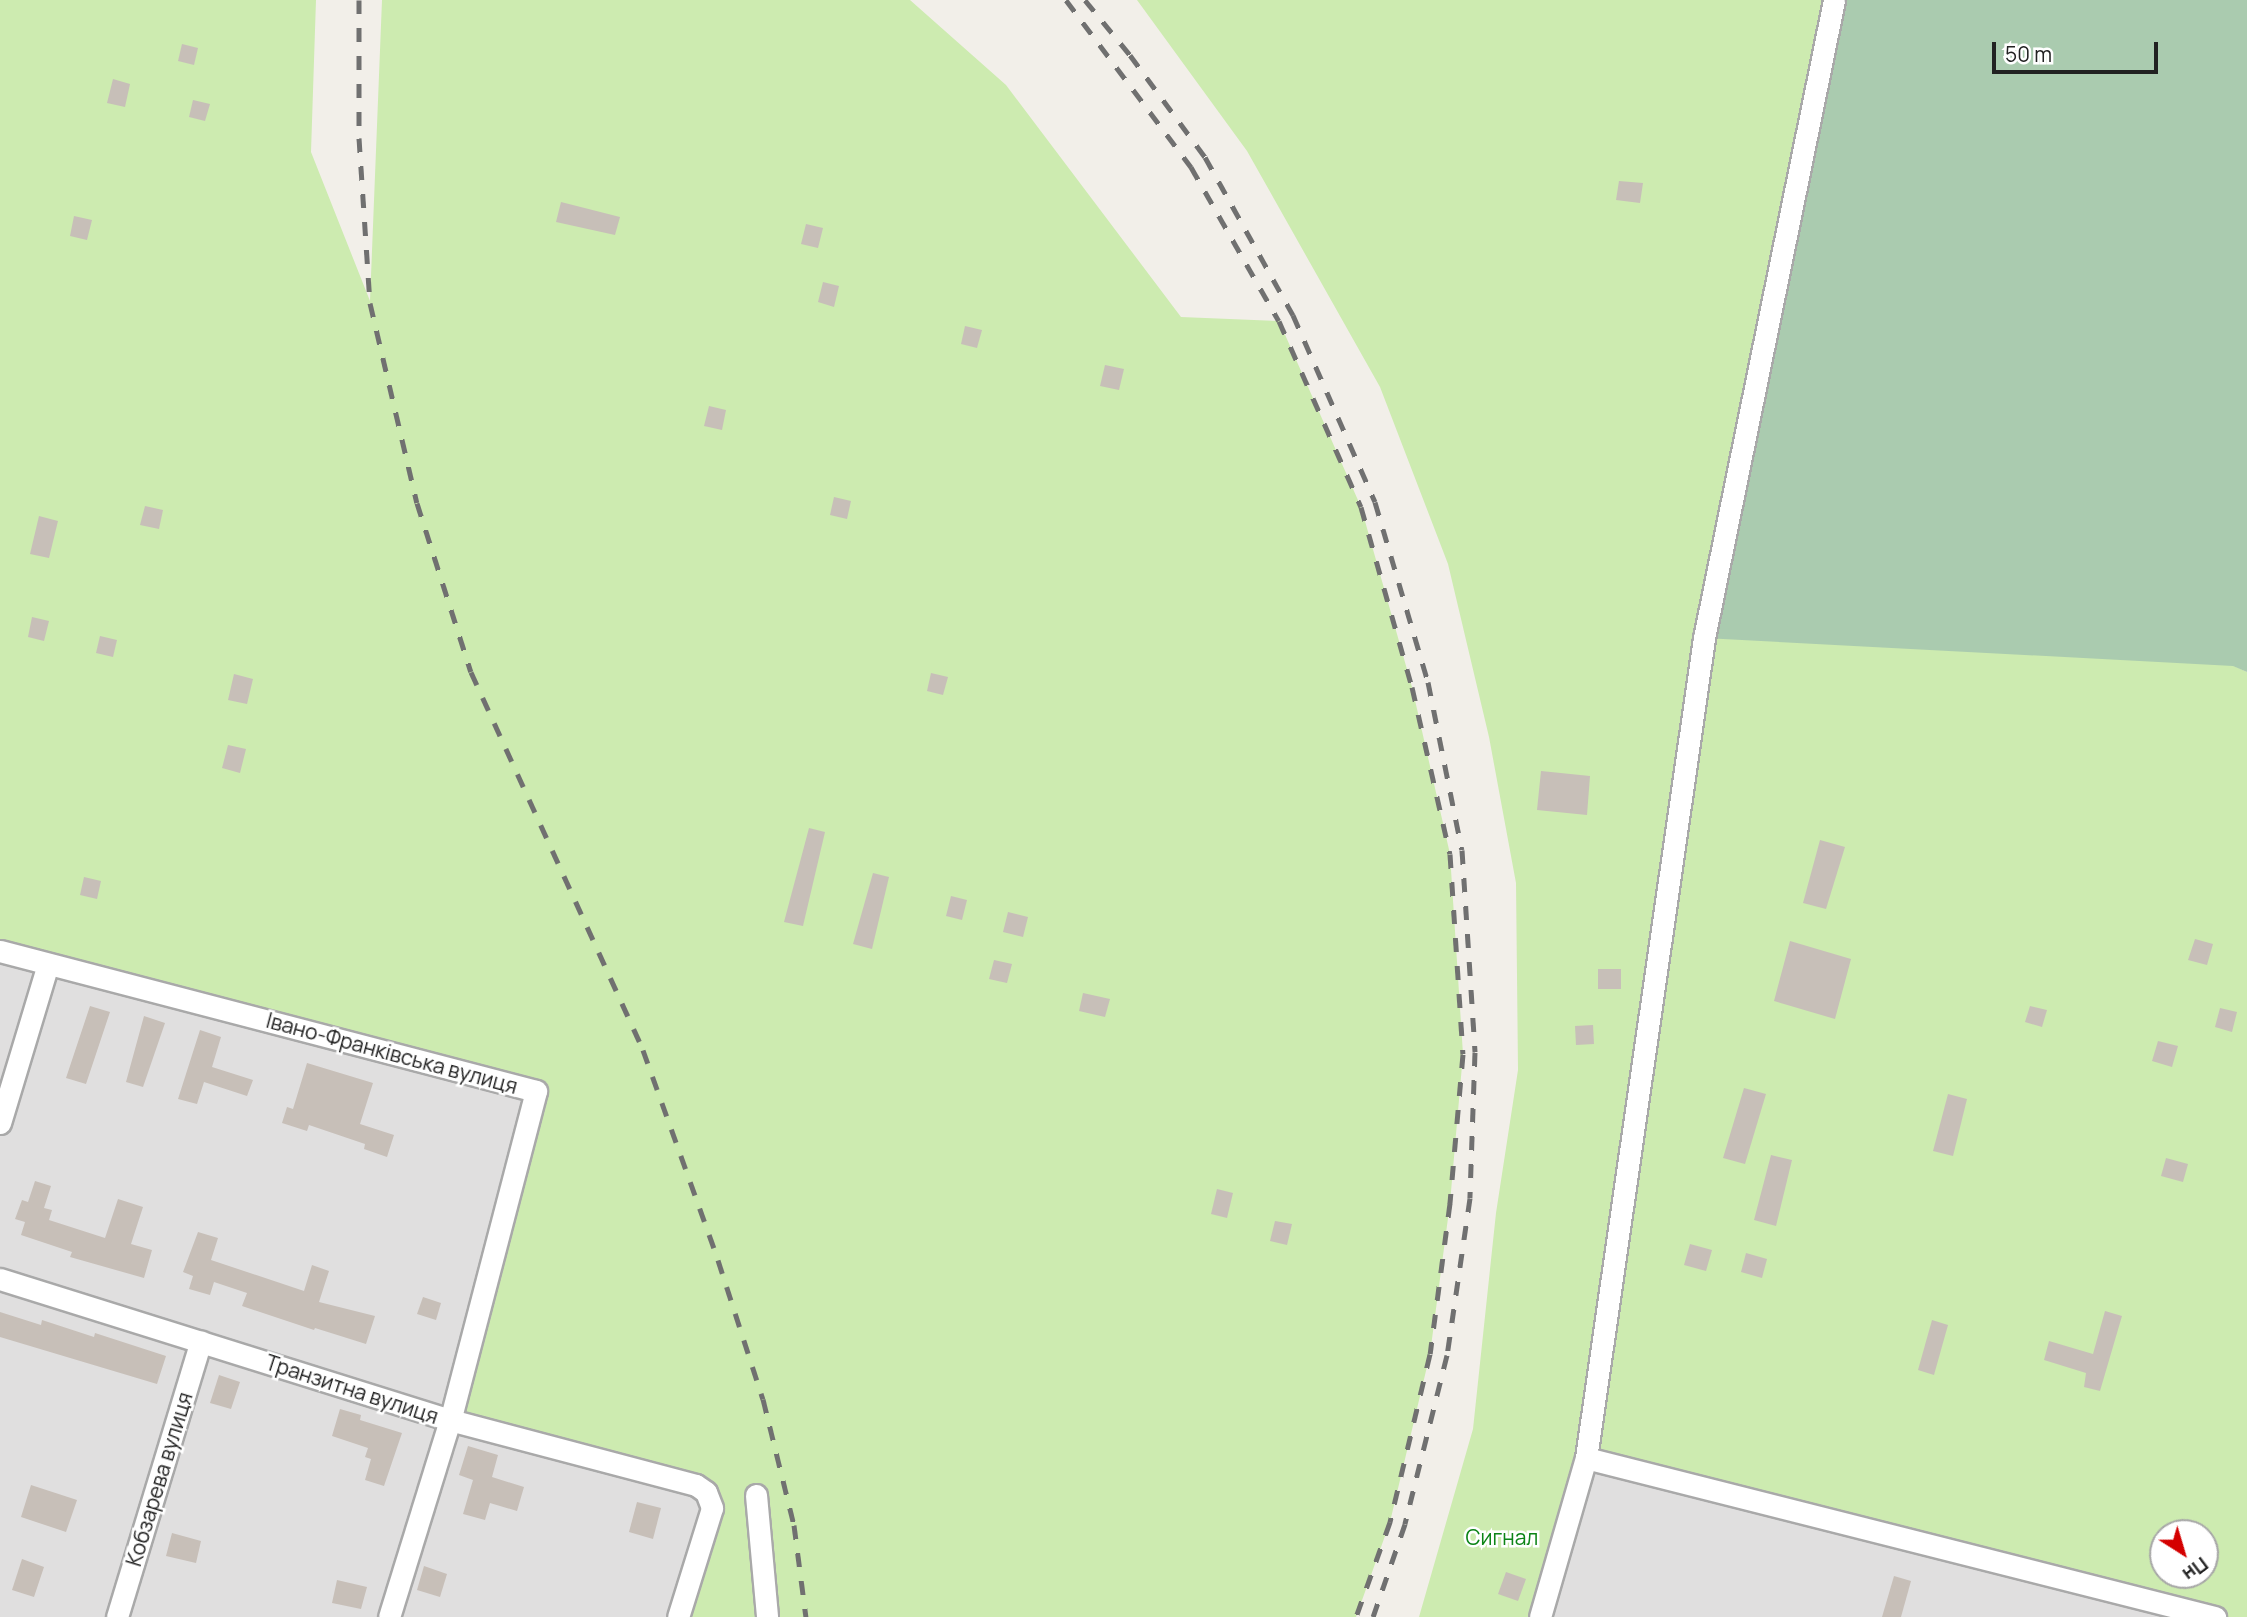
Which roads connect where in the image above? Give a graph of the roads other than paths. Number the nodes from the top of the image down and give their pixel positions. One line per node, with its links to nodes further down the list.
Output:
1 (1834, 0): 8 (street)
2 (0, 951): 3 (street, Івано-Франківська вулиця)
3 (48, 964): 4 (street); 7 (street, Івано-Франківська вулиця)
4 (0, 1123)
5 (0, 1279): 6 (street, Транзитна вулиця)
6 (201, 1341): 7 (street, Транзитна вулиця); 11 (street, Кобзарева вулиця)
7 (450, 1420): 12 (street); 13 (street, Транзитна вулиця)
8 (1586, 1458): 10 (street); 15 (street)
9 (756, 1495): 14 (street)
10 (2131, 1608): 16 (street)
11 (117, 1617)
12 (389, 1617)
13 (678, 1617)
14 (767, 1617)
15 (1540, 1617)
16 (2216, 1617)

